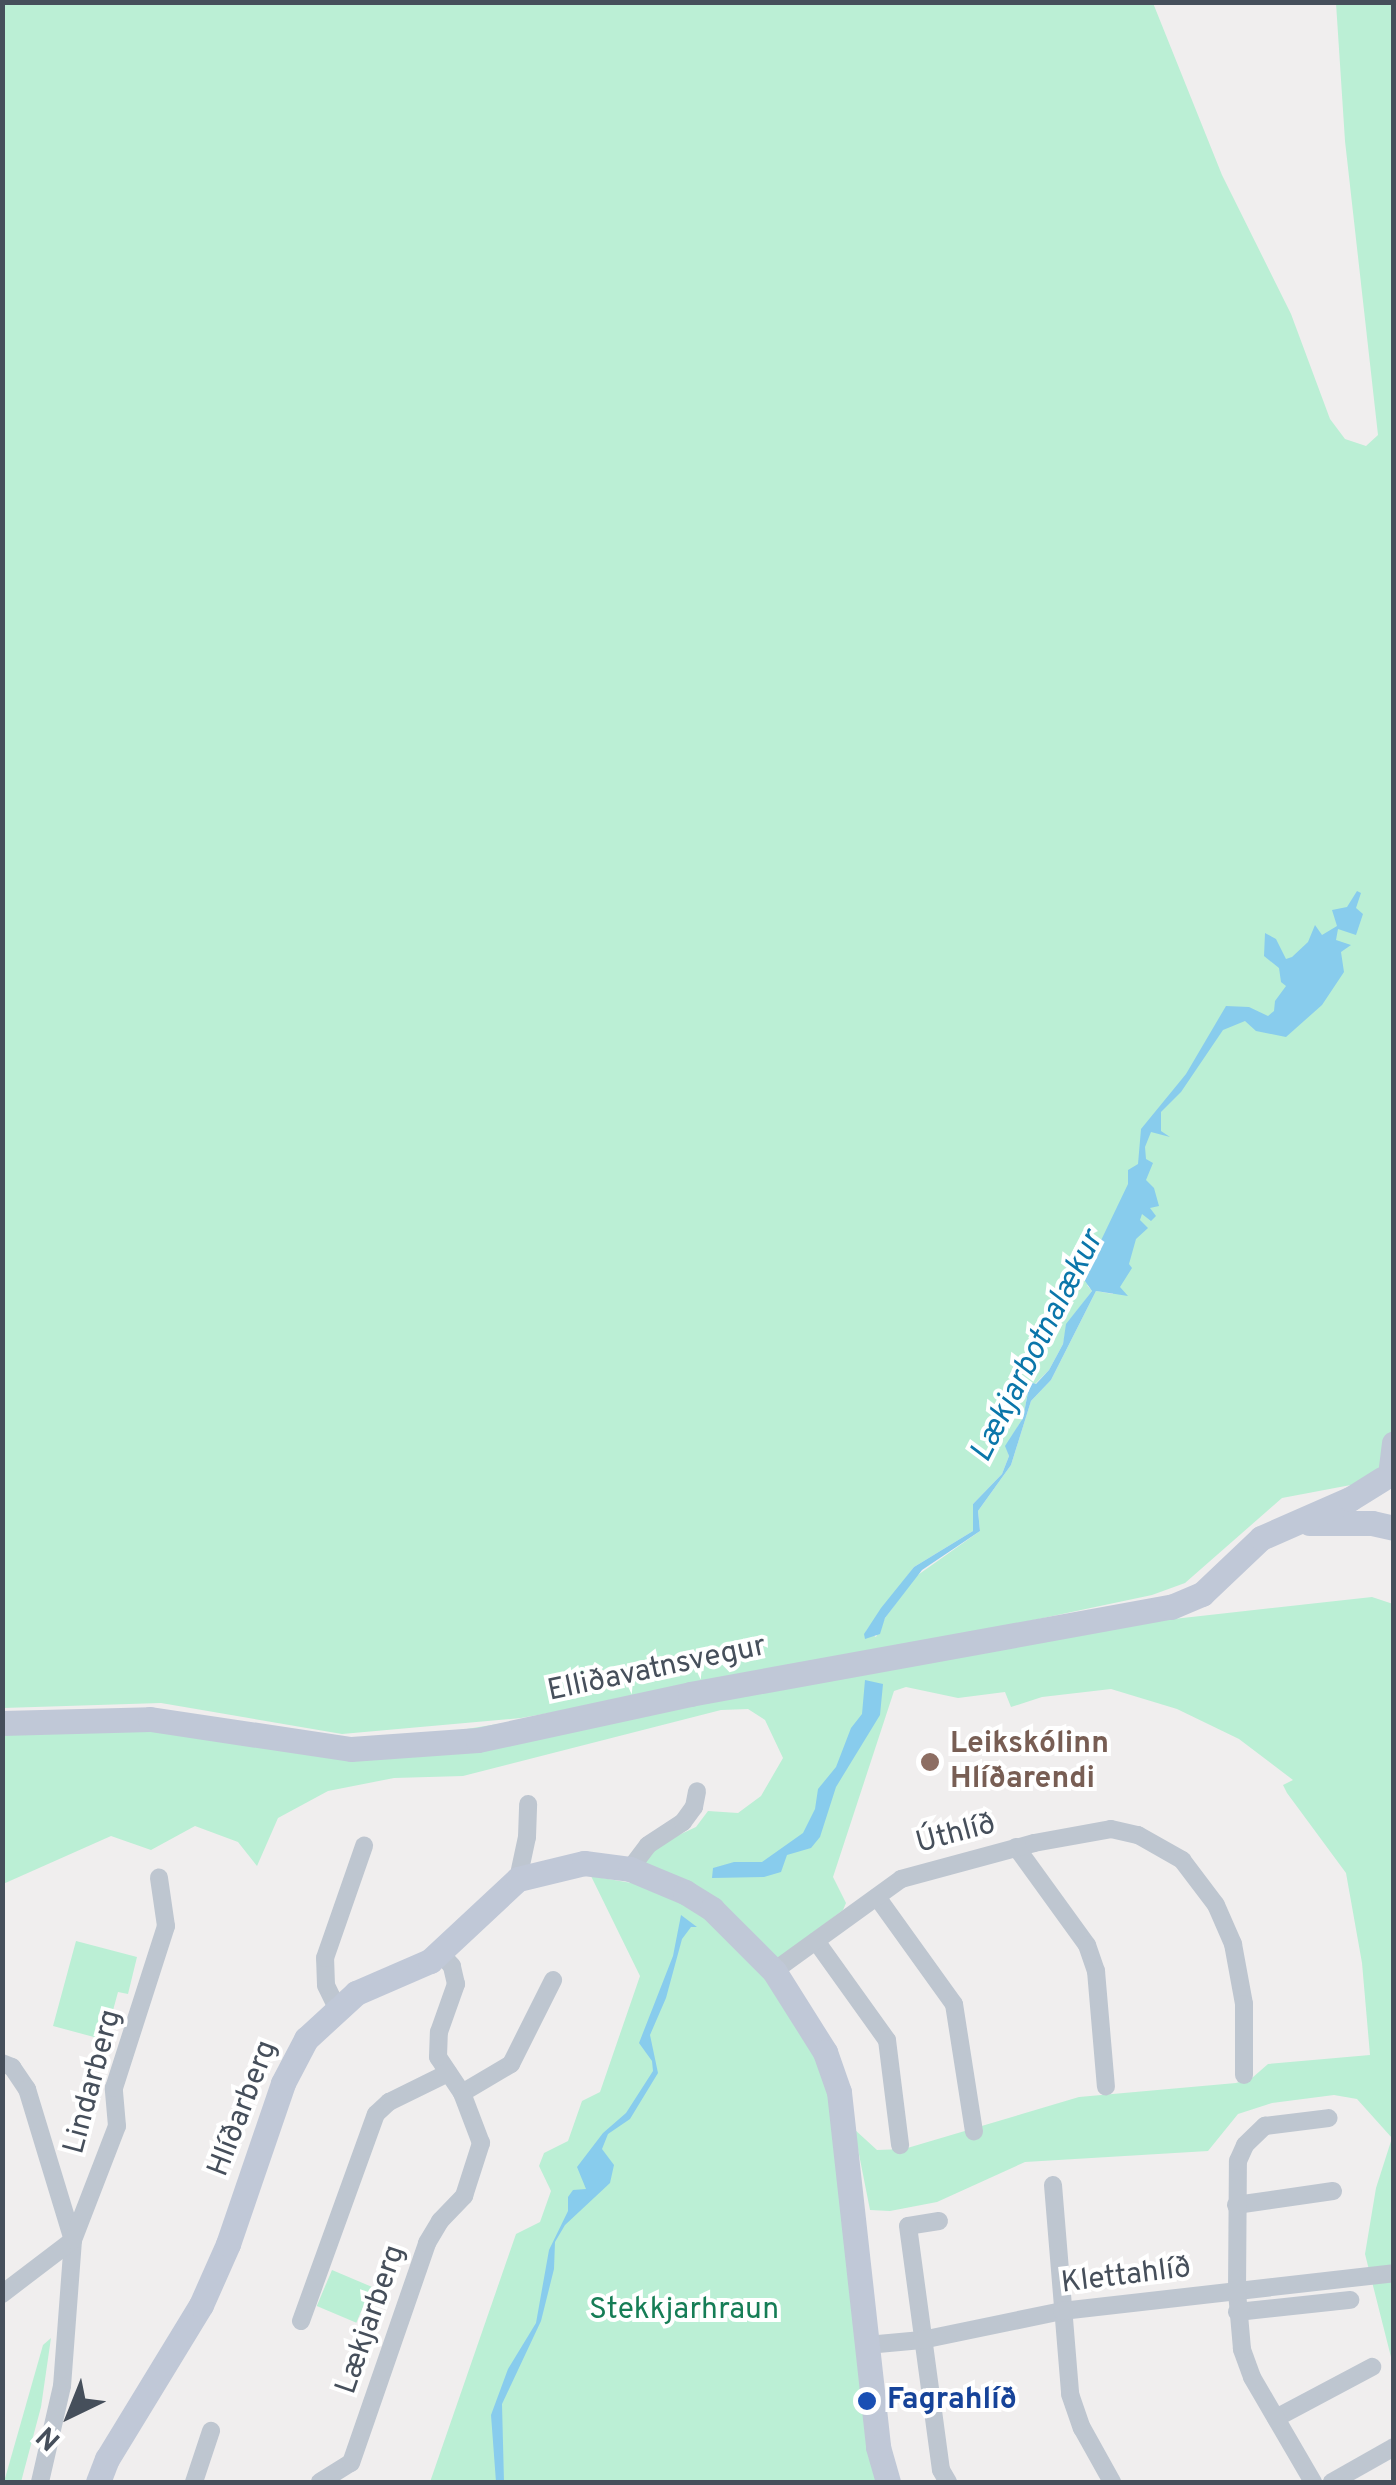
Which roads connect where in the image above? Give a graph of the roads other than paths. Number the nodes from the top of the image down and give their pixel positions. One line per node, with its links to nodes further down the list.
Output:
1 (1390, 1463): 2 (street, Elliðavatnsvegur); 3 (street)
2 (1294, 1524): 3 (street, Elliðavatnsvegur); 4 (street, Elliðavatnsvegur)
3 (1394, 1526)
4 (2, 1722)
5 (697, 1790): 9 (street)
6 (528, 1804): 11 (street)
7 (364, 1846): 17 (street)
8 (1016, 1848): 12 (street, Úthlíð); 20 (street, Úthlíð); 21 (street)
9 (630, 1869): 11 (street); 15 (street)
10 (159, 1878): 30 (street, Lindarberg)
11 (518, 1878): 14 (street, Hlíðarberg)
12 (877, 1898): 13 (street, Úthlíð); 24 (street)
13 (816, 1941): 15 (street, Úthlíð); 25 (street)
14 (440, 1952): 17 (street, Hlíðarberg); 19 (street, Lækjarberg)
15 (774, 1971): 39 (street)
16 (553, 1980): 22 (street)
17 (337, 2008): 46 (street, Hlíðarberg)
18 (2, 2062): 30 (street, Lindarberg)
19 (448, 2073): 22 (street, Lækjarberg); 37 (street)
20 (1244, 2075)
21 (1106, 2087)
22 (462, 2092): 44 (street, Lækjarberg)
23 (1329, 2118): 28 (street)
24 (974, 2132)
25 (900, 2145)
26 (1054, 2185): 35 (street)
27 (1333, 2191): 28 (street)
28 (1236, 2205): 32 (street)
29 (939, 2222): 38 (street)
30 (74, 2240): 33 (street); 45 (street, Lindarberg)
31 (1394, 2274): 32 (street, Klettahlíð)
32 (1237, 2292): 35 (street, Klettahlíð); 36 (street)
33 (2, 2294)
34 (1350, 2300): 36 (street)
35 (1062, 2311): 38 (street, Klettahlíð); 52 (street)
36 (1238, 2312): 41 (street)
37 (301, 2322)
38 (922, 2340): 39 (street, Klettahlíð); 51 (street)
39 (867, 2345): 50 (street)
40 (1372, 2367): 41 (street)
41 (1276, 2418): 53 (street)
42 (211, 2431): 47 (street)
43 (1394, 2447): 54 (street)
44 (351, 2463): 48 (street); 49 (street, Lækjarberg)
45 (40, 2482)
46 (98, 2482)
47 (194, 2482)
48 (320, 2482)
49 (346, 2482)
50 (888, 2482)
51 (948, 2482)
52 (1112, 2482)
53 (1313, 2482)
54 (1332, 2482)

